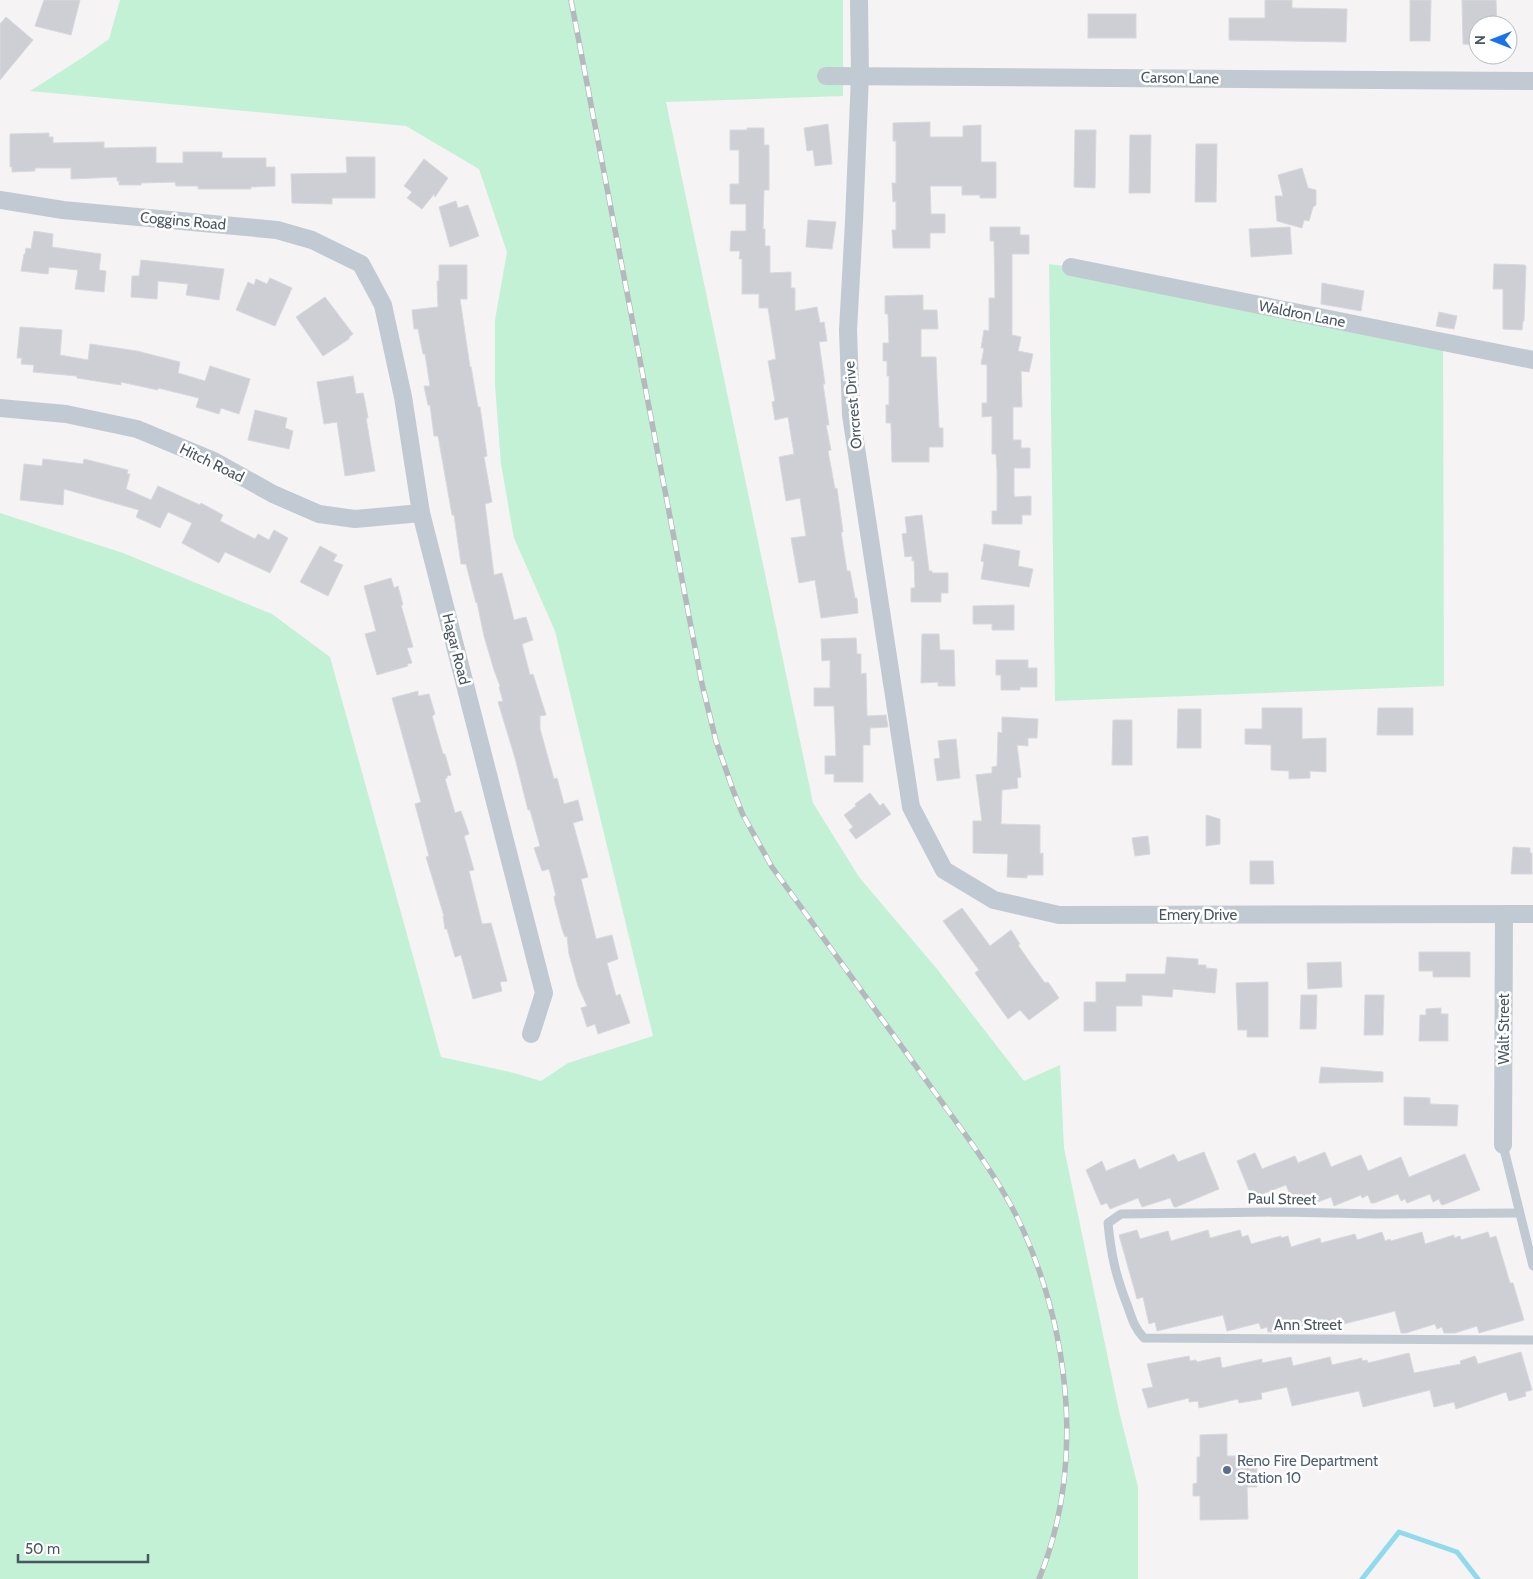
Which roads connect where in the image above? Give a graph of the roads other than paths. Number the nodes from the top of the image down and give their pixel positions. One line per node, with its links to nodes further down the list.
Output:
1 (859, 0): 2 (street, Orrcrest Drive)
2 (860, 75): 3 (street, Carson Lane); 4 (street, Carson Lane); 11 (street, Orrcrest Drive)
3 (826, 76)
4 (1533, 81)
5 (0, 200): 6 (street, Coggins Road)
6 (361, 264): 10 (street, Hagar Road)
7 (1071, 267): 8 (street, Waldron Lane)
8 (1533, 360)
9 (0, 408): 10 (street, Hitch Road)
10 (421, 513): 14 (street, Hagar Road)
11 (912, 807): 12 (street, Emery Drive)
12 (1504, 914): 13 (street, Emery Drive); 15 (street, Walt Street)
13 (1533, 914)
14 (531, 1034)
15 (1503, 1145): 16 (lane)
16 (1519, 1213): 17 (lane); 18 (lane, Paul Street)
17 (1533, 1266)
18 (1118, 1283): 19 (lane, Ann Street)
19 (1533, 1340)

